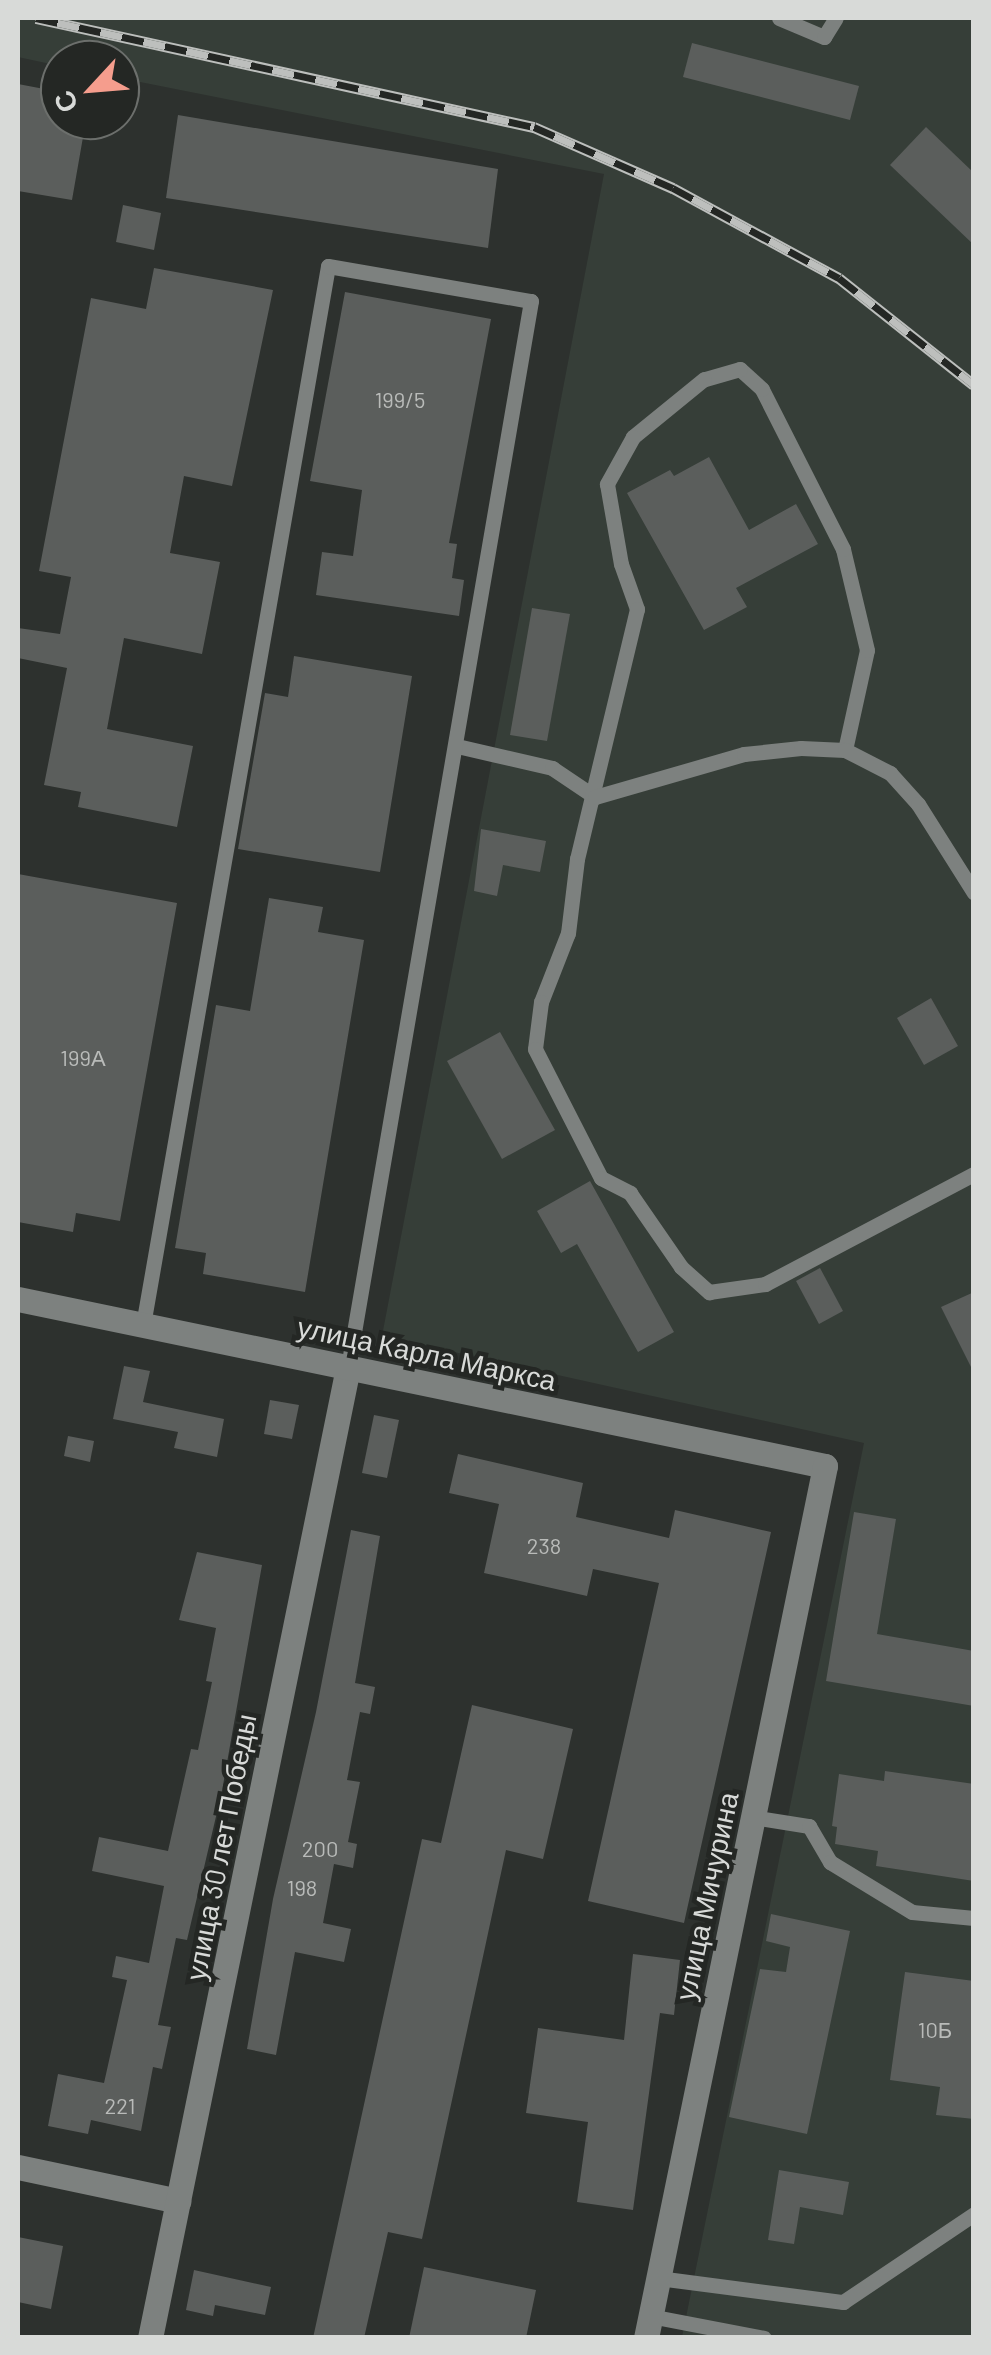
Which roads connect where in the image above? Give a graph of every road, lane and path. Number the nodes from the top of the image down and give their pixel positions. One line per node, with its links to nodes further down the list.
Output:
1 (779, 18): 2 (lane)
2 (836, 18)
3 (457, 746): 5 (lane); 9 (lane); 10 (lane)
4 (845, 750): 5 (lane); 5 (lane); 6 (lane)
5 (595, 796): 7 (lane)
6 (974, 893)
7 (974, 1174)
8 (18, 1299): 9 (street, улица Карла Маркса)
9 (143, 1325): 10 (street, улица Карла Маркса)
10 (348, 1367): 11 (street, улица Карла Маркса); 15 (street, улица 30 лет Победы)
11 (825, 1466): 12 (street, улица Мичурина)
12 (752, 1817): 13 (lane); 17 (street, улица Мичурина)
13 (974, 1918)
14 (18, 2167): 15 (street)
15 (178, 2201): 19 (street, улица 30 лет Победы)
16 (974, 2214): 17 (lane)
17 (658, 2278): 18 (street, улица Мичурина)
18 (648, 2326): 20 (lane)
19 (150, 2338)
20 (764, 2338)

